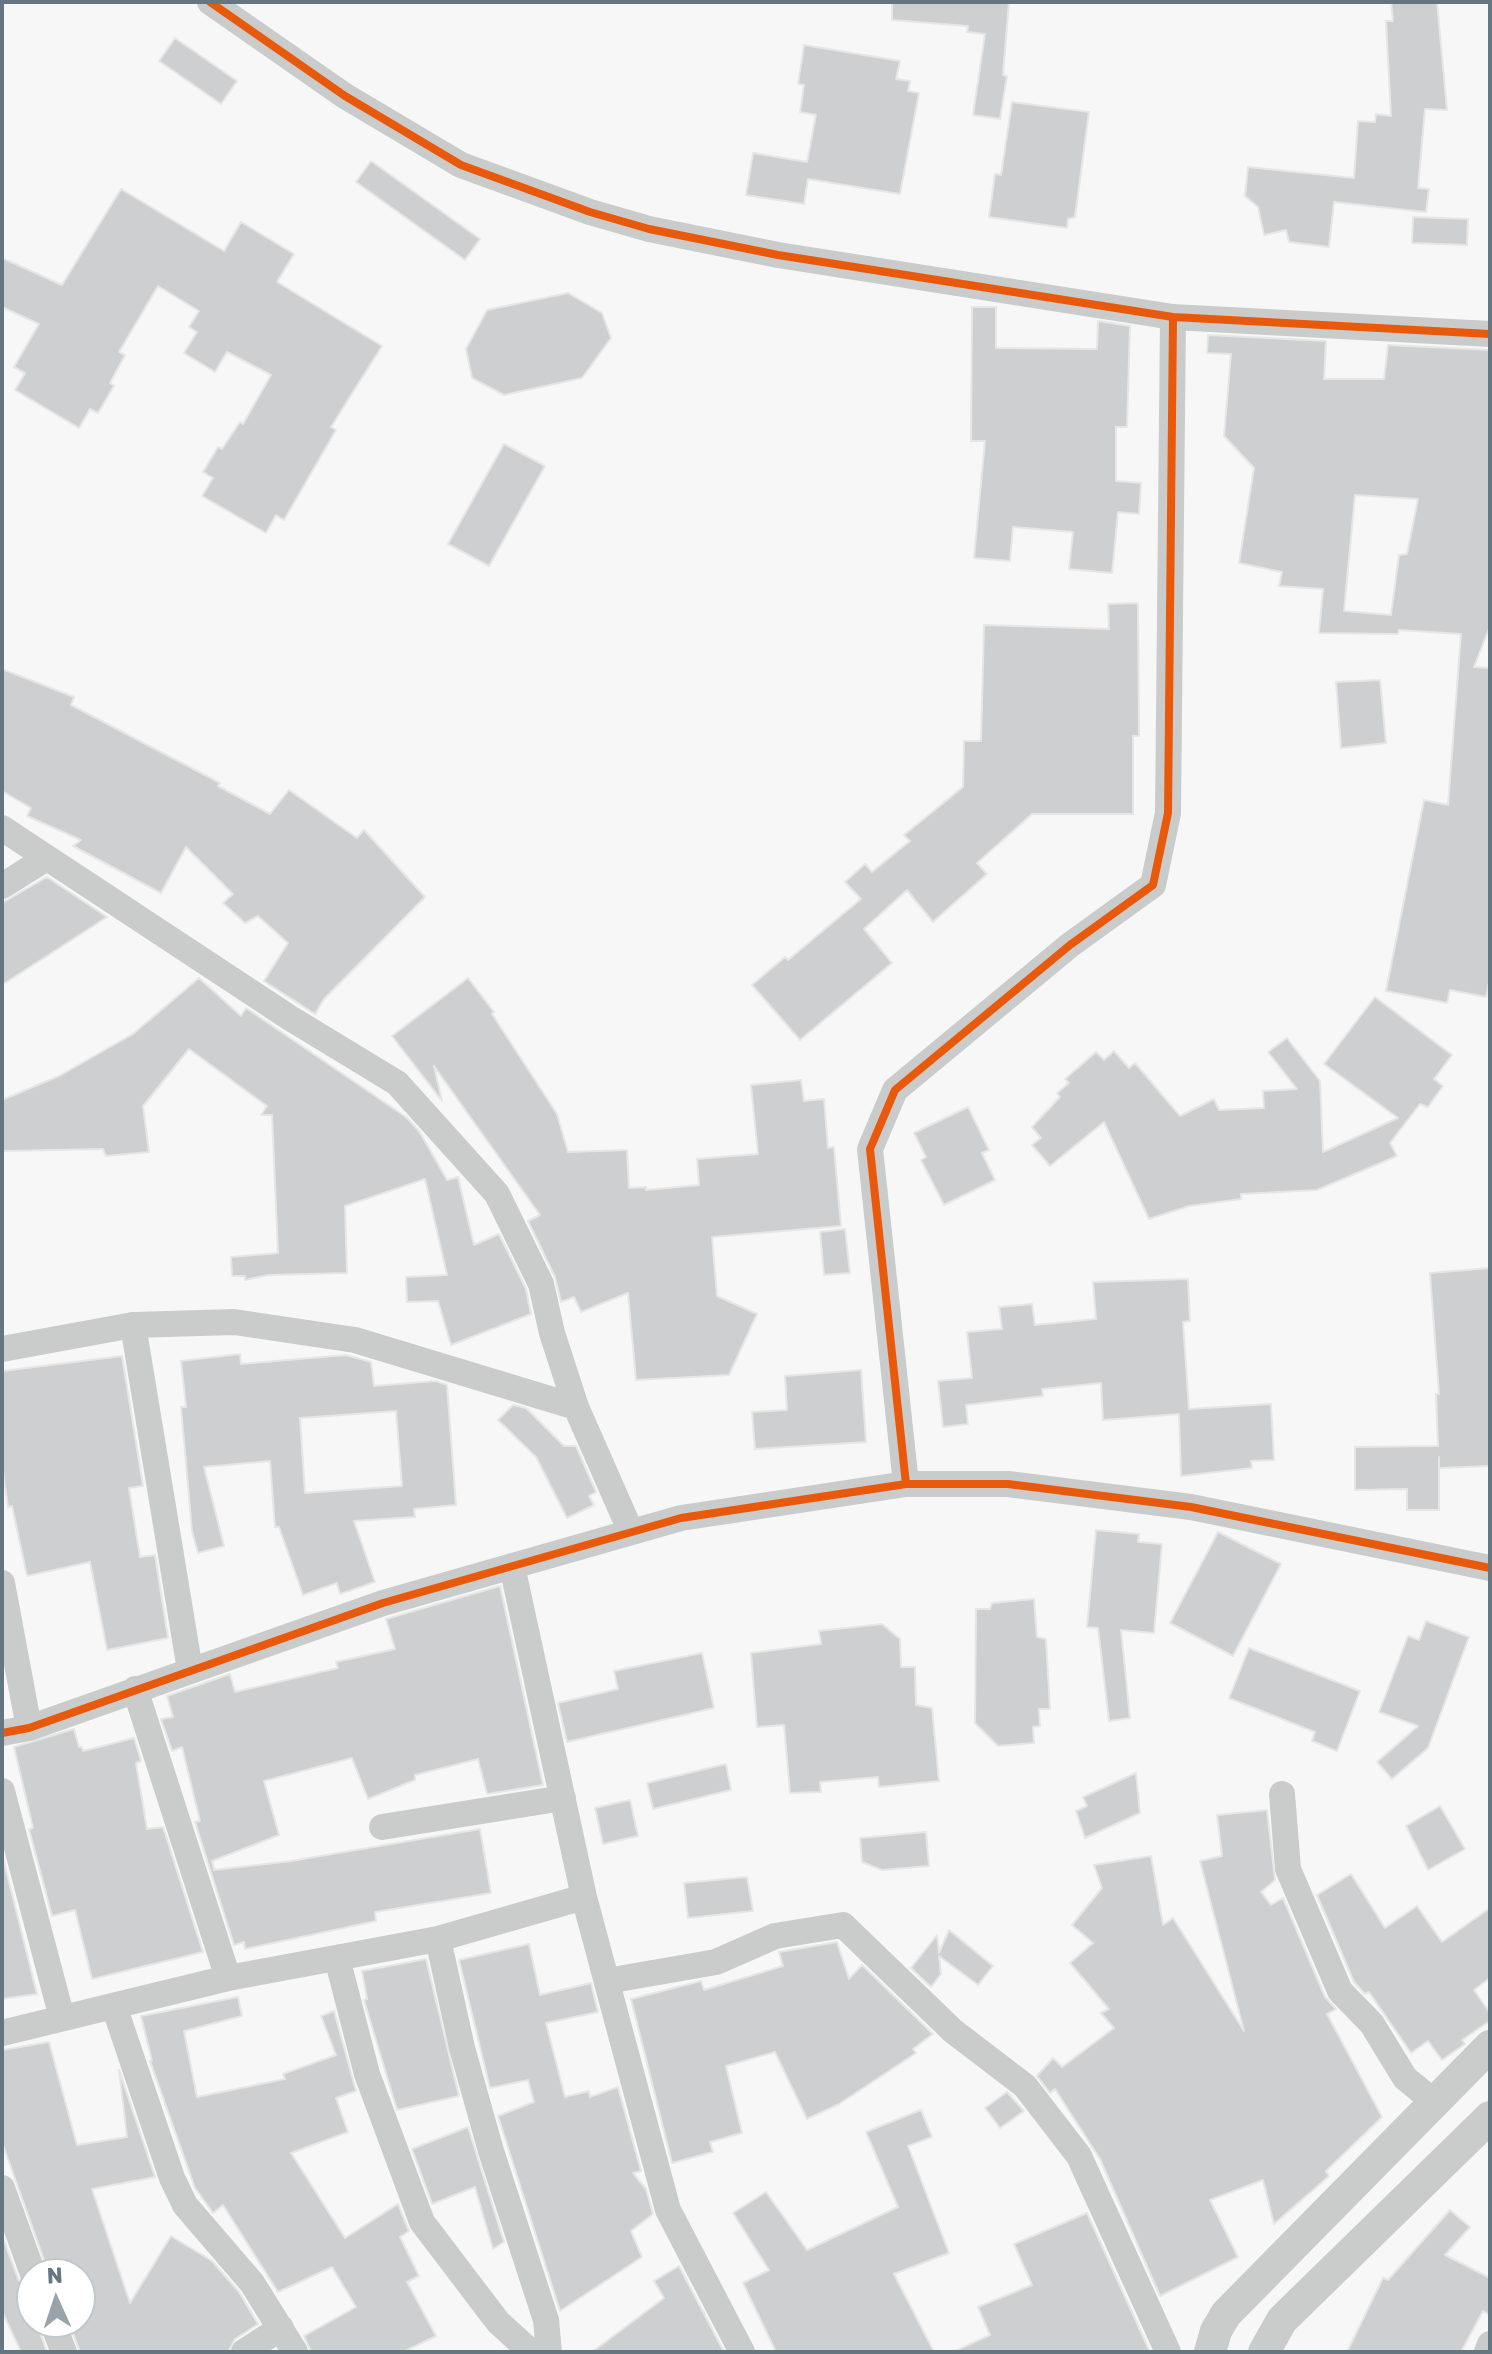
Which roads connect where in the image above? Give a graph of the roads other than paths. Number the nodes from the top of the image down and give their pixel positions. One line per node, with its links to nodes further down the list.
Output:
1 (210, 2): 2 (street)
2 (1173, 317): 3 (street); 10 (street)
3 (1490, 334)
4 (2, 828): 5 (street)
5 (45, 859): 6 (street); 9 (street)
6 (2, 886)
7 (133, 1325): 8 (street); 9 (street); 15 (street)
8 (2, 1349)
9 (576, 1407): 11 (street)
10 (906, 1484): 11 (street); 13 (street)
11 (631, 1532): 12 (street)
12 (512, 1566): 15 (street); 21 (street)
13 (1490, 1568)
14 (2, 1583): 17 (street)
15 (190, 1670): 16 (street)
16 (135, 1689): 17 (street); 26 (street)
17 (29, 1728): 18 (street)
18 (2, 1733)
19 (2, 1791): 29 (street)
20 (1282, 1794): 32 (street)
21 (563, 1798): 22 (street); 23 (street)
22 (382, 1827)
23 (584, 1897): 24 (street); 27 (street)
24 (438, 1939): 25 (street); 41 (street)
25 (337, 1958): 26 (street); 40 (street)
26 (228, 1978): 28 (street)
27 (607, 1981): 42 (street); 43 (street)
28 (114, 2006): 29 (street); 36 (street)
29 (62, 2018): 30 (street)
30 (2, 2033)
31 (1490, 2046): 32 (street)
32 (1433, 2101): 44 (street)
33 (1490, 2117): 45 (street)
34 (2, 2188): 35 (street)
35 (27, 2258)
36 (281, 2328): 38 (street); 39 (street)
37 (1490, 2344): 46 (street)
38 (244, 2352)
39 (295, 2352)
40 (531, 2352)
41 (549, 2352)
42 (742, 2352)
43 (1168, 2352)
44 (1210, 2352)
45 (1264, 2352)
46 (1487, 2352)

